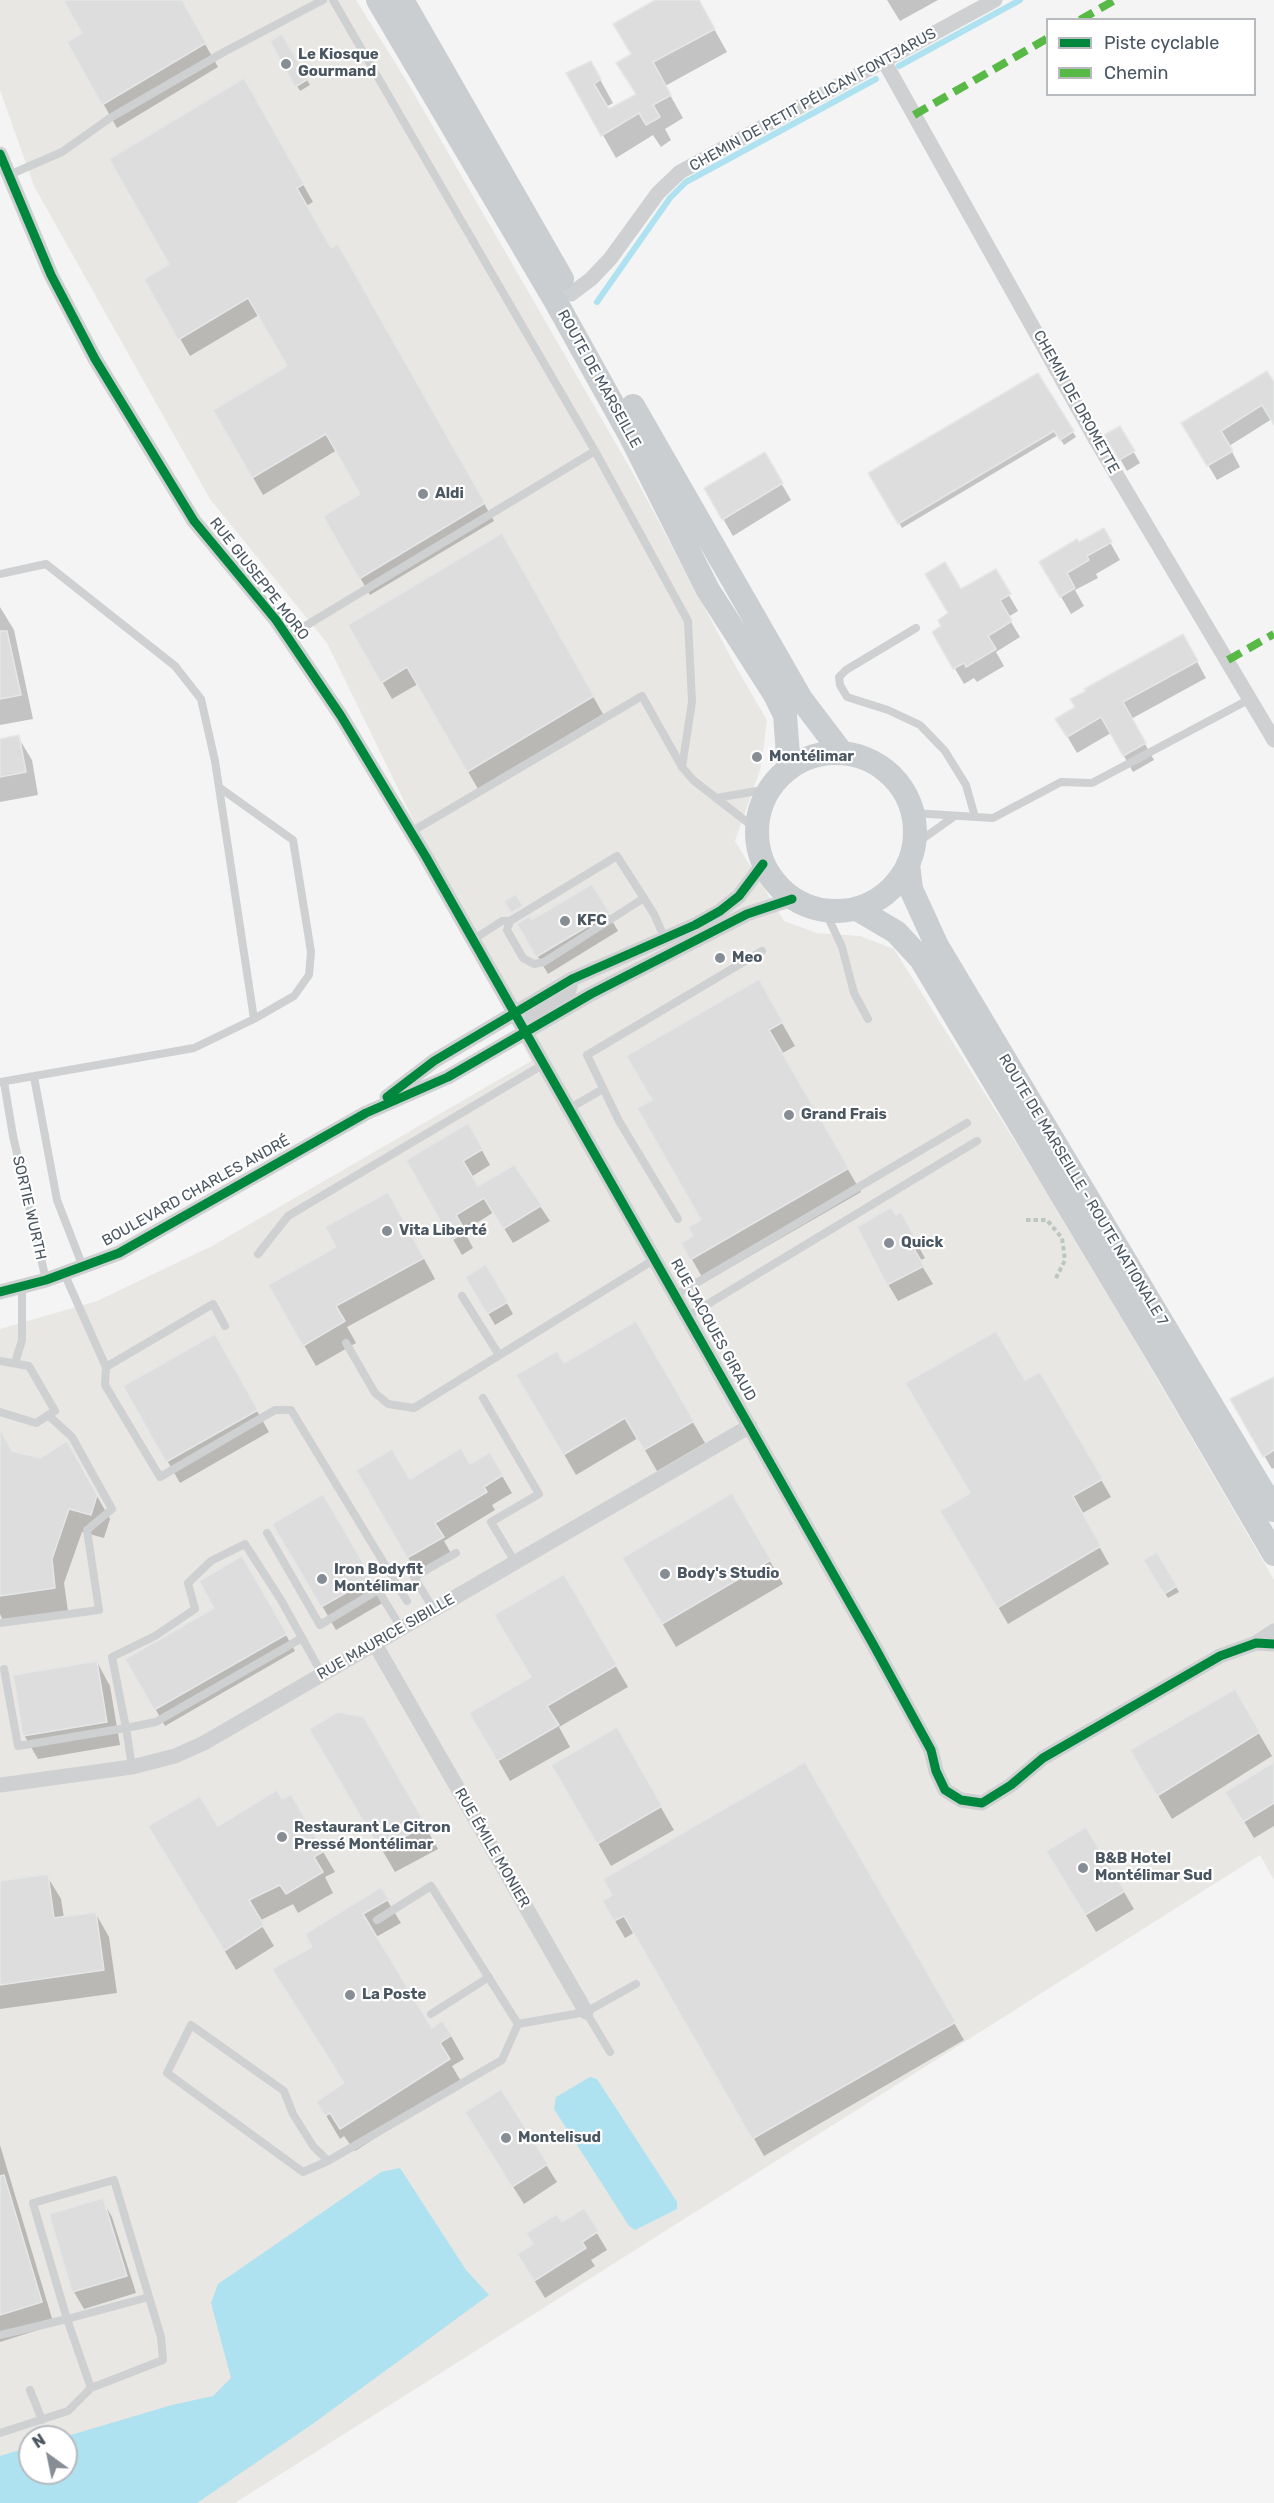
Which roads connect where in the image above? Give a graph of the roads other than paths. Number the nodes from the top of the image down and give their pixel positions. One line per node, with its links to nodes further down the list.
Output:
1 (323, 0): 8 (lane)
2 (333, 0): 10 (lane)
3 (378, 0): 18 (main road, ROUTE DE MARSEILLE)
4 (402, 0): 9 (main road, ROUTE DE MARSEILLE)
5 (995, 0): 6 (street, CHEMIN DE PETIT PÉLICAN FONTJARUS)
6 (884, 61): 9 (street, CHEMIN DE PETIT PÉLICAN FONTJARUS); 14 (street, CHEMIN DE DROMETTE)
7 (0, 154): 8 (street, RUE GIUSEPPE MORO)
8 (8, 176): 13 (street, RUE GIUSEPPE MORO)
9 (571, 294): 16 (main road, ROUTE DE MARSEILLE)
10 (595, 451): 13 (lane); 17 (lane)
11 (0, 574): 19 (lane)
12 (916, 628): 24 (lane)
13 (287, 637): 26 (street, RUE GIUSEPPE MORO)
14 (1250, 699): 15 (street, CHEMIN DE DROMETTE); 24 (lane)
15 (1274, 740)
16 (842, 753): 18 (main road); 22 (main road)
17 (682, 767): 21 (lane); 26 (lane)
18 (789, 768): 20 (main road)
19 (219, 788): 37 (lane); 37 (lane)
20 (769, 789): 21 (lane); 25 (main road)
21 (716, 798): 25 (lane)
22 (913, 813): 23 (lane); 27 (main road)
23 (952, 818): 24 (lane); 27 (lane)
24 (975, 818)
25 (756, 828): 28 (main road)
26 (411, 832): 34 (street, RUE GIUSEPPE MORO)
27 (911, 855): 31 (main road); 69 (main road, ROUTE DE MARSEILLE - ROUTE NATIONALE 7)
28 (763, 864): 30 (main road); 35 (street, BOULEVARD CHARLES ANDRÉ)
29 (644, 898): 33 (lane); 33 (lane); 35 (lane)
30 (792, 899): 32 (main road); 39 (street, BOULEVARD CHARLES ANDRÉ)
31 (857, 909): 32 (main road); 72 (main road, ROUTE DE MARSEILLE - ROUTE NATIONALE 7)
32 (825, 911): 38 (lane)
33 (510, 921): 34 (lane)
34 (474, 939): 39 (street, RUE GIUSEPPE MORO)
35 (665, 939): 39 (street, BOULEVARD CHARLES ANDRÉ)
36 (762, 951): 43 (lane)
37 (254, 1019): 41 (lane)
38 (868, 1019)
39 (521, 1021): 40 (street, RUE JACQUES GIRAUD); 45 (street, BOULEVARD CHARLES ANDRÉ); 45 (street, BOULEVARD CHARLES ANDRÉ)
40 (545, 1063): 44 (street, RUE JACQUES GIRAUD); 49 (lane)
41 (34, 1077): 42 (lane); 51 (lane)
42 (2, 1082): 53 (lane, SORTIE WURTH)
43 (603, 1089): 44 (lane); 48 (lane)
44 (570, 1108): 50 (street, RUE JACQUES GIRAUD)
45 (366, 1113): 51 (street, BOULEVARD CHARLES ANDRÉ)
46 (967, 1124): 56 (lane)
47 (977, 1141): 58 (lane)
48 (678, 1220)
49 (258, 1254)
50 (655, 1259): 56 (street, RUE JACQUES GIRAUD); 61 (lane)
51 (83, 1267): 52 (street, BOULEVARD CHARLES ANDRÉ)
52 (64, 1273): 53 (street, BOULEVARD CHARLES ANDRÉ); 64 (lane)
53 (46, 1280): 54 (street, BOULEVARD CHARLES ANDRÉ)
54 (22, 1287): 55 (street, BOULEVARD CHARLES ANDRÉ); 63 (lane)
55 (0, 1292)
56 (676, 1295): 58 (street, RUE JACQUES GIRAUD)
57 (462, 1296): 61 (lane)
58 (688, 1316): 68 (street, RUE JACQUES GIRAUD)
59 (225, 1326): 64 (lane)
60 (346, 1343): 61 (lane)
61 (499, 1355)
62 (0, 1361): 63 (lane)
63 (15, 1363): 67 (lane)
64 (106, 1367): 74 (lane)
65 (483, 1398): 73 (lane)
66 (0, 1412): 67 (lane)
67 (48, 1415): 76 (lane)
68 (750, 1426): 73 (street, RUE MAURICE SIBILLE); 80 (street, RUE JACQUES GIRAUD)
69 (1274, 1510)
70 (267, 1533): 77 (lane)
71 (456, 1553): 75 (lane)
72 (1274, 1554)
73 (515, 1562): 75 (street, RUE MAURICE SIBILLE)
74 (407, 1601)
75 (434, 1610): 77 (street, RUE MAURICE SIBILLE)
76 (0, 1623)
77 (401, 1628): 81 (street, RUE MAURICE SIBILLE)
78 (1274, 1631): 80 (street)
79 (302, 1638): 84 (lane); 85 (lane); 85 (lane)
80 (1257, 1643): 82 (street)
81 (375, 1644): 84 (street, RUE MAURICE SIBILLE); 91 (street, RUE ÉMILE MONIER)
82 (1274, 1644)
83 (4, 1669): 85 (lane)
84 (322, 1674): 86 (street, RUE MAURICE SIBILLE)
85 (126, 1728): 86 (lane)
86 (132, 1767): 87 (street, RUE MAURICE SIBILLE)
87 (0, 1785)
88 (378, 1920): 89 (lane)
89 (489, 1977): 92 (lane); 93 (lane)
90 (636, 1984): 91 (lane)
91 (586, 2012): 93 (lane); 94 (lane, RUE ÉMILE MONIER)
92 (431, 2014)
93 (518, 2024): 95 (lane)
94 (609, 2052)
95 (328, 2161): 95 (lane)
96 (149, 2297): 97 (lane); 97 (lane); 99 (lane)
97 (67, 2319): 98 (lane); 99 (lane)
98 (0, 2335)
99 (91, 2388): 101 (lane)
100 (30, 2390): 101 (lane)
101 (42, 2420): 102 (lane)
102 (0, 2433)

